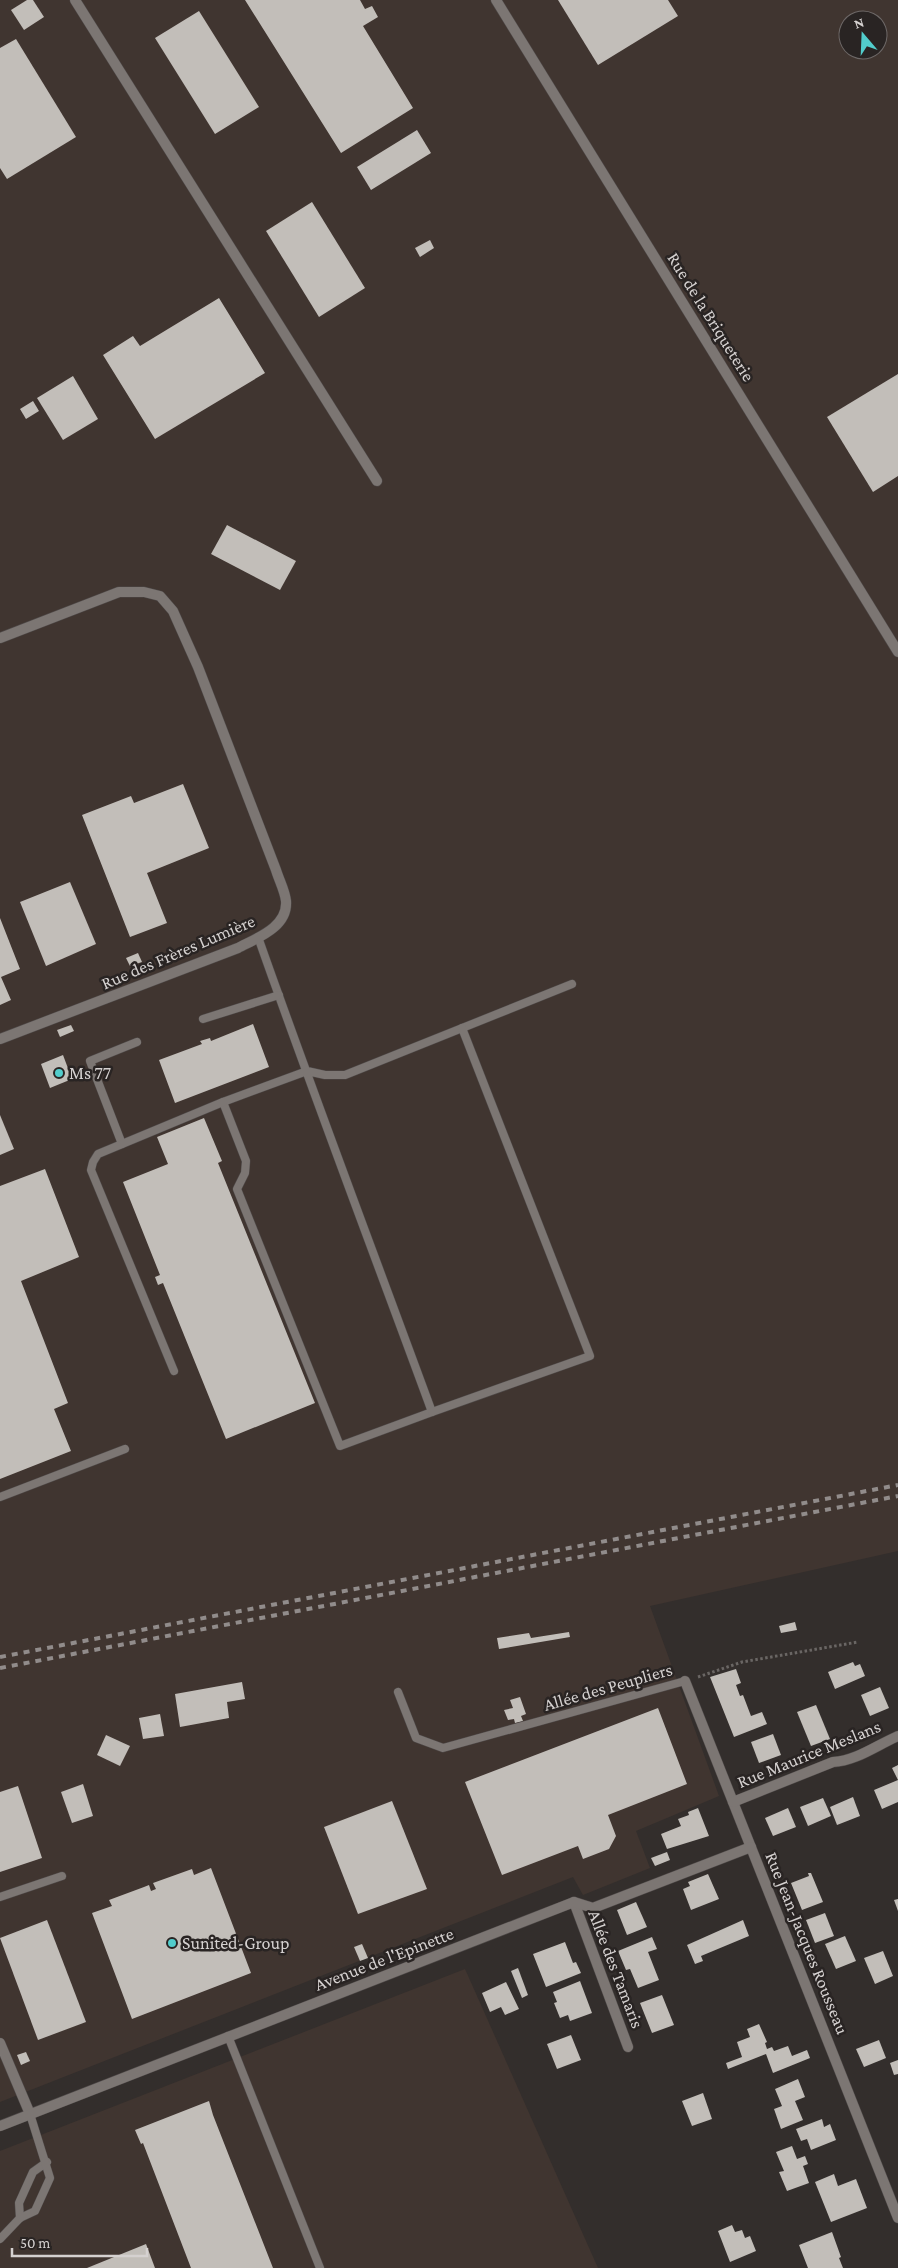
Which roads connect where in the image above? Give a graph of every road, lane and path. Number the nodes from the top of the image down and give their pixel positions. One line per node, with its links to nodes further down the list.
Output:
1 (74, 0): 3 (street)
2 (496, 0): 5 (street, Rue de la Briqueterie)
3 (377, 481)
4 (0, 638): 6 (street, Rue des Frères Lumière)
5 (898, 652)
6 (258, 937): 8 (lane); 11 (street, Rue des Frères Lumière)
7 (572, 984): 10 (lane)
8 (279, 995): 9 (lane); 13 (lane)
9 (203, 1019)
10 (462, 1028): 13 (lane); 17 (lane)
11 (0, 1039)
12 (137, 1042): 15 (lane)
13 (307, 1071): 14 (lane); 17 (lane)
14 (223, 1102): 15 (lane); 17 (lane)
15 (122, 1144): 16 (lane)
16 (174, 1372)
17 (432, 1412)
18 (124, 1449): 19 (lane)
19 (0, 1497)
20 (858, 1642): 21 (path, Allée des Peupliers)
21 (685, 1681): 22 (lane, Allée des Peupliers); 24 (street, Rue Jean-Jacques Rousseau)
22 (398, 1692)
23 (898, 1736): 24 (street, Rue Maurice Meslans)
24 (732, 1802): 25 (street, Rue Jean-Jacques Rousseau)
25 (751, 1847): 28 (street); 36 (street, Rue Jean-Jacques Rousseau)
26 (62, 1876): 27 (lane)
27 (0, 1896)
28 (574, 1902): 29 (street, Avenue de l'Epinette); 31 (street, Allée des Tamaris)
29 (228, 2036): 32 (street, Avenue de l'Epinette); 38 (lane)
30 (0, 2043): 32 (street)
31 (628, 2047)
32 (30, 2114): 33 (street, Avenue de l'Epinette); 34 (lane)
33 (0, 2126)
34 (46, 2162): 35 (lane); 35 (lane)
35 (20, 2218): 37 (lane)
36 (898, 2218)
37 (0, 2239)
38 (320, 2268)

